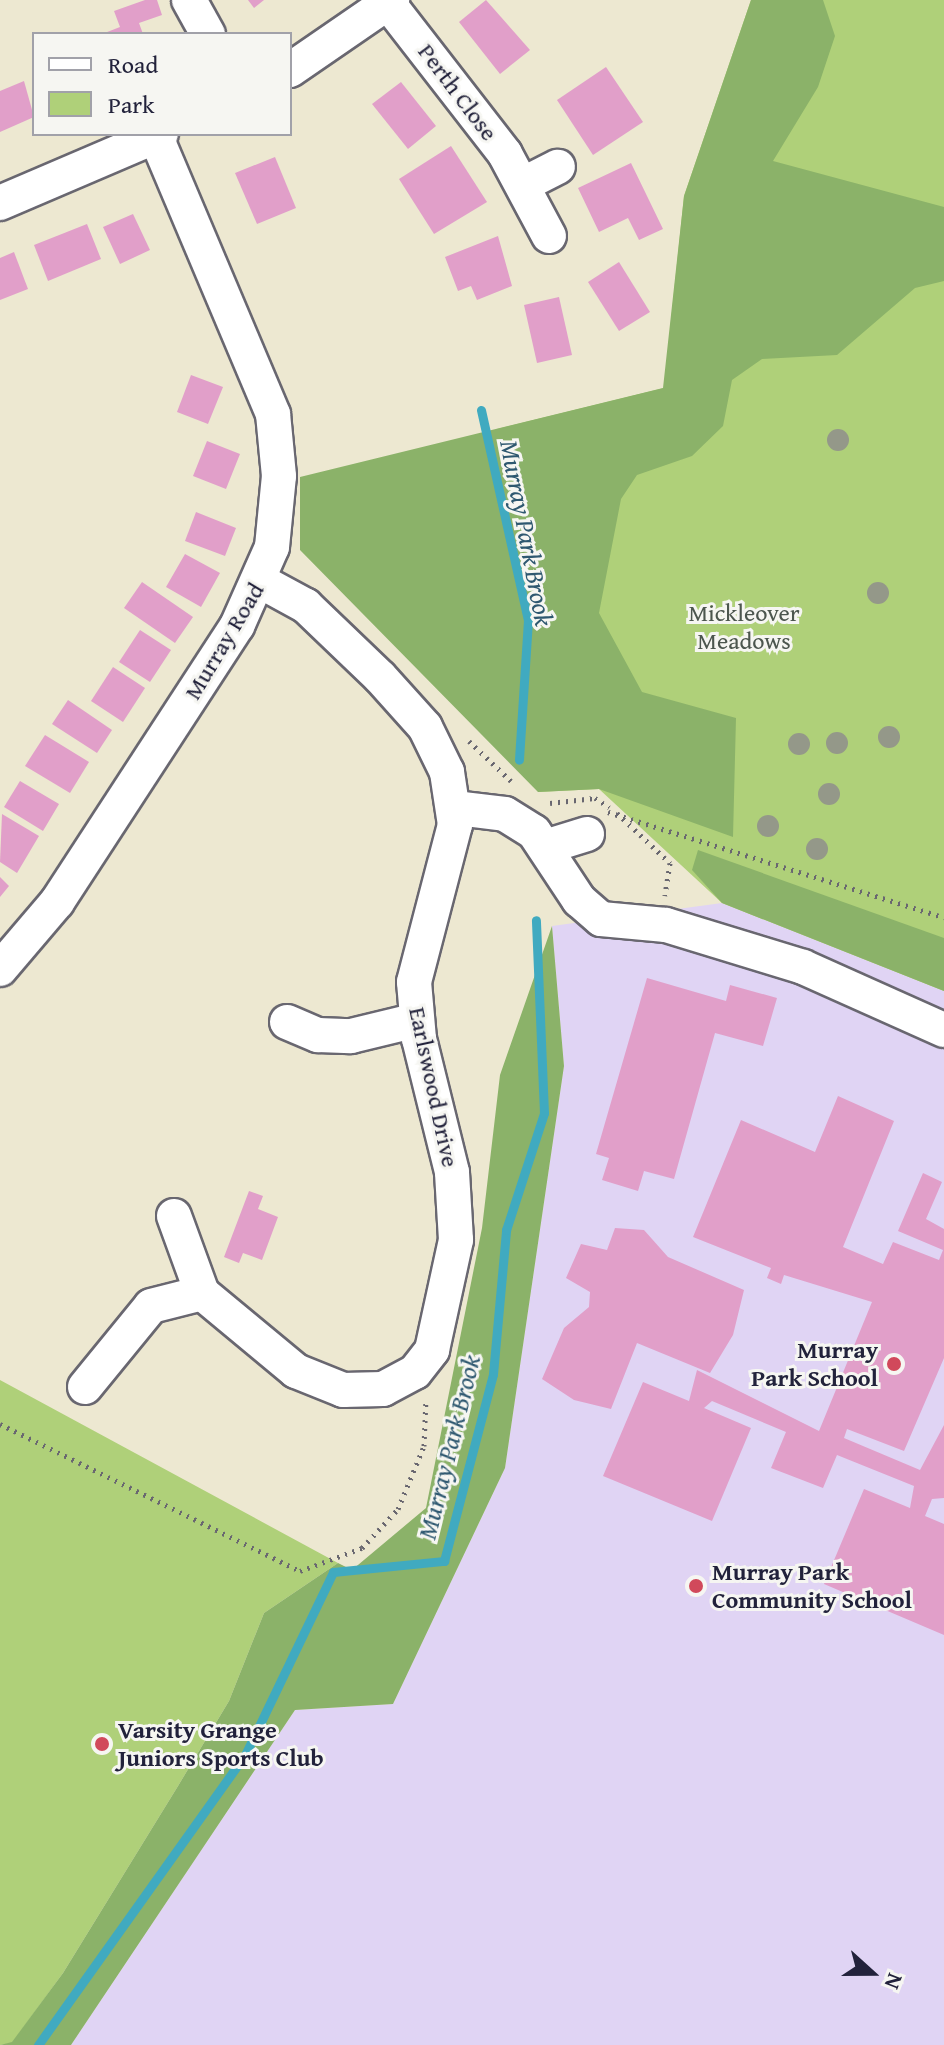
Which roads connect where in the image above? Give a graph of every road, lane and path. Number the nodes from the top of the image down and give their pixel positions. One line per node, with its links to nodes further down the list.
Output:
1 (189, 0): 3 (street)
2 (390, 2): 4 (street); 8 (street, Perth Close)
3 (207, 32)
4 (292, 69)
5 (157, 136): 9 (street)
6 (159, 136): 11 (street, Murray Road)
7 (558, 167): 8 (street)
8 (524, 184): 10 (street, Perth Close)
9 (0, 203)
10 (549, 236)
11 (262, 582): 15 (street); 21 (street, Murray Road)
12 (460, 732): 13 (path)
13 (521, 790)
14 (544, 802): 16 (path)
15 (456, 808): 18 (street); 22 (street, Earlswood Drive)
16 (612, 808): 17 (path); 19 (path); 20 (path)
17 (587, 834): 18 (street)
18 (545, 847): 20 (street)
19 (944, 917)
20 (666, 925): 24 (street)
21 (0, 969)
22 (417, 1020): 23 (street); 27 (street, Earlswood Drive)
23 (287, 1022)
24 (944, 1030)
25 (174, 1216): 26 (street)
26 (202, 1293): 27 (street); 28 (street)
27 (424, 1362): 29 (path)
28 (85, 1387)
29 (0, 1424)

